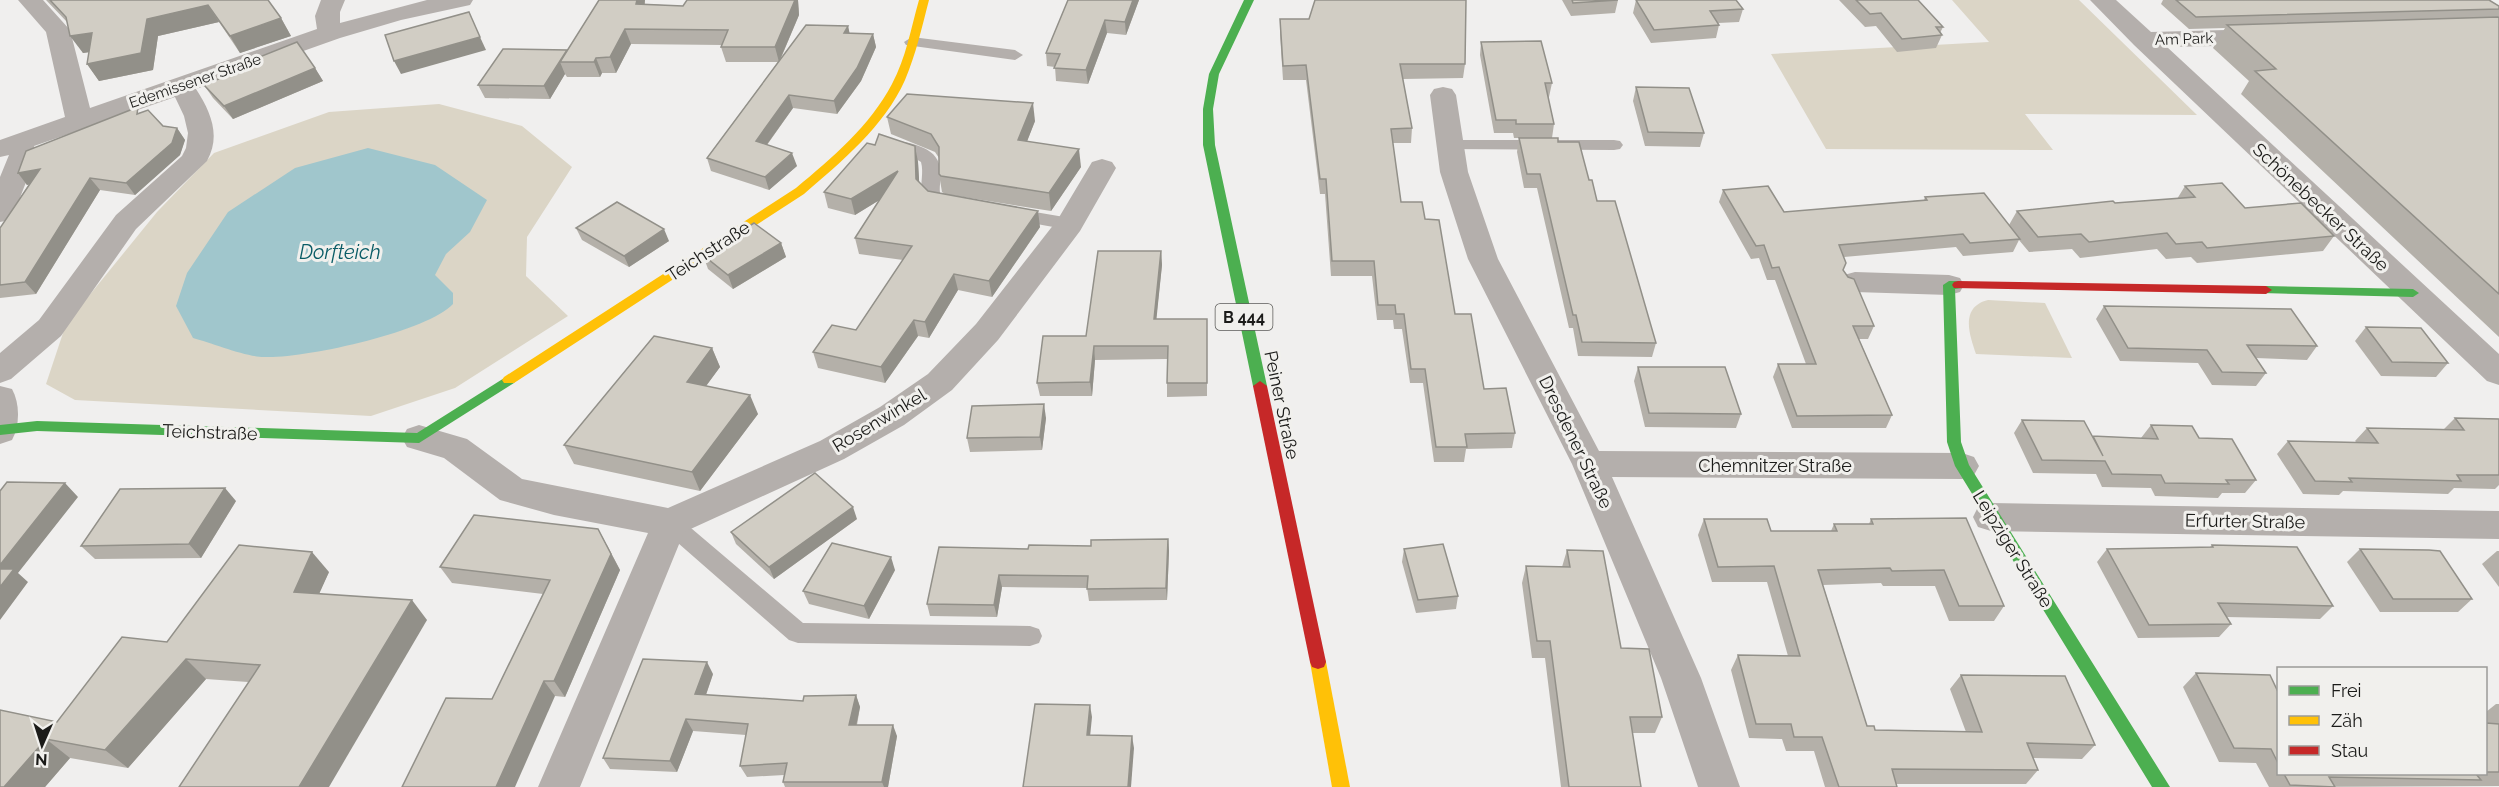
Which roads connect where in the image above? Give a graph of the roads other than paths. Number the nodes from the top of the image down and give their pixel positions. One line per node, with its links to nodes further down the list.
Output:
1 (30, 0): 14 (street)
2 (333, 0): 7 (street)
3 (461, 0): 7 (street, Edemissener Straße)
4 (924, 0): 10 (street, Teichstraße)
5 (1249, 0): 38 (street, Peiner Straße / B 444)
6 (2102, 0): 9 (street, Am Park)
7 (331, 33): 12 (street, Edemissener Straße)
8 (2285, 36): 9 (street, Am Park)
9 (2143, 40): 26 (street, Schönebecker Straße)
10 (912, 42): 11 (lane); 15 (street, Teichstraße)
11 (1015, 55)
12 (182, 87): 14 (street, Edemissener Straße); 27 (street)
13 (1443, 95): 16 (street, Dresdener Straße)
14 (80, 122): 18 (street, Edemissener Straße)
15 (869, 128): 20 (lane); 30 (street, Teichstraße)
16 (1451, 145): 17 (lane); 31 (street, Dresdener Straße)
17 (1614, 145)
18 (9, 146): 22 (street)
19 (1102, 168): 23 (street, Rosenwinkel)
20 (968, 206)
21 (991, 210): 23 (lane)
22 (0, 213)
23 (1070, 224): 34 (street, Rosenwinkel)
24 (1855, 282): 25 (street)
25 (1949, 285): 26 (street); 32 (street, Leipziger Straße)
26 (2413, 293): 28 (street, Schönebecker Straße)
27 (0, 371)
28 (2499, 373)
29 (0, 420): 30 (street, Teichstraße)
30 (419, 438): 34 (street, Teichstraße)
31 (1589, 464): 32 (street, Chemnitzer Straße); 39 (street, Dresdener Straße)
32 (1962, 466): 33 (street, Leipziger Straße)
33 (1991, 517): 35 (street, Erfurter Straße); 40 (street, Leipziger Straße)
34 (670, 523): 36 (lane); 37 (street)
35 (2499, 525)
36 (1030, 636)
37 (559, 787)
38 (1341, 787)
39 (1719, 787)
40 (2161, 787)

